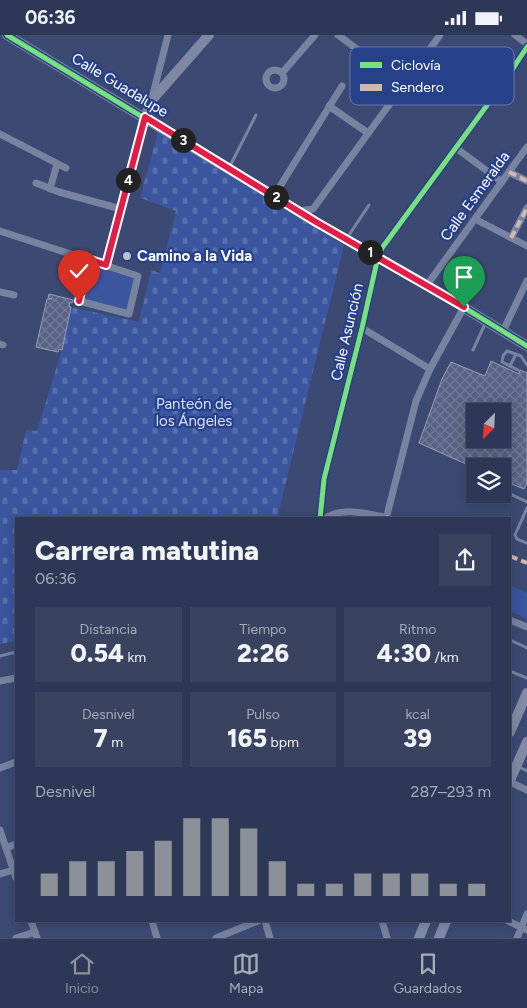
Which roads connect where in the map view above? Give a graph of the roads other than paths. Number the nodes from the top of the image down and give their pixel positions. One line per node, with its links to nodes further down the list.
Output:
1 (7, 35): 19 (street, Calle Guadalupe)
2 (168, 35): 14 (street)
3 (209, 35): 14 (street)
4 (315, 35): 12 (street)
5 (338, 35): 9 (street)
6 (440, 35): 10 (street)
7 (514, 35): 8 (street)
8 (527, 45): 11 (street, Calle Asunción)
9 (354, 47)
10 (431, 47)
11 (514, 64)
12 (282, 73)
13 (342, 86): 17 (street)
14 (151, 101): 19 (street)
15 (389, 105): 20 (street)
16 (486, 105): 23 (street, Calle Asunción)
17 (329, 106): 20 (street); 32 (street)
18 (256, 115): 26 (lane)
19 (145, 117): 26 (street, Calle Guadalupe); 35 (street)
20 (368, 133): 36 (street)
21 (0, 134): 24 (street)
22 (527, 147): 27 (street, Calle Esmeralda)
23 (456, 148): 29 (street); 44 (street, Calle Asunción)
24 (58, 163): 25 (street); 31 (street)
25 (66, 168)
26 (228, 168): 32 (street, Calle Guadalupe)
27 (509, 172): 28 (street); 29 (street, Calle Esmeralda)
28 (527, 181)
29 (502, 182): 38 (street, Calle Esmeralda)
30 (36, 183): 31 (street)
31 (50, 189): 35 (street)
32 (274, 196): 37 (street, Calle Guadalupe)
33 (369, 205): 42 (lane)
34 (527, 208): 41 (street)
35 (121, 209): 46 (street)
36 (313, 209): 37 (street); 39 (street)
37 (299, 211): 39 (street, Calle Guadalupe)
38 (475, 219): 41 (street); 48 (street, Calle Esmeralda)
39 (316, 222): 42 (street, Calle Guadalupe)
40 (0, 231): 45 (street)
41 (511, 238): 43 (street)
42 (346, 239): 44 (street, Calle Guadalupe)
43 (527, 246)
44 (378, 257): 48 (street, Calle Guadalupe); 53 (street, Calle Asunción)
45 (88, 259): 46 (street); 46 (street)
46 (106, 265)
47 (527, 281): 54 (street)
48 (427, 285): 51 (street, Calle Guadalupe)
49 (0, 292): 50 (street)
50 (14, 295)
51 (464, 307): 52 (street, Calle Guadalupe); 60 (street)
52 (486, 321): 54 (street, Calle Guadalupe); 56 (lane)
53 (362, 328): 60 (street); 65 (street, Calle Asunción)
54 (502, 331): 55 (street, Calle Guadalupe)
55 (527, 346)
56 (473, 351)
57 (516, 354): 58 (lane); 59 (lane); 59 (lane)
58 (527, 365)
59 (510, 367): 61 (lane)
60 (430, 369): 68 (street)
61 (518, 370)
62 (511, 494): 63 (lane)
63 (527, 502)
64 (527, 508): 69 (lane)
65 (320, 517)
66 (328, 517): 67 (street)
67 (381, 517)
68 (386, 517)
69 (527, 543)
70 (511, 620): 71 (street)
71 (527, 627)
72 (511, 641): 73 (lane)
73 (527, 648)
74 (15, 652): 75 (lane)
75 (0, 656)
76 (511, 671): 78 (lane)
77 (15, 678): 79 (street)
78 (527, 678)
79 (0, 681)
80 (527, 693): 81 (main road)
81 (511, 730)
82 (527, 742): 84 (main road)
83 (15, 762): 85 (street)
84 (516, 766): 86 (lane); 87 (main road)
85 (0, 768)
86 (527, 771)
87 (511, 778)
88 (511, 782): 89 (street)
89 (527, 790)
90 (0, 830): 92 (street)
91 (15, 844): 92 (street)
92 (6, 848): 93 (street)
93 (14, 870): 94 (street); 95 (street)
94 (0, 874)
95 (15, 874)
96 (527, 914): 105 (street)
97 (31, 922): 106 (street)
98 (152, 922): 108 (street)
99 (256, 922): 109 (street)
100 (265, 922): 110 (street)
101 (382, 922): 111 (street)
102 (426, 922): 112 (main road)
103 (446, 922): 113 (main road)
104 (510, 922): 105 (street)
105 (524, 928): 114 (street)
106 (36, 935): 107 (street)
107 (16, 938)
108 (157, 938)
109 (216, 938)
110 (270, 938)
111 (387, 938)
112 (419, 938)
113 (438, 938)
114 (516, 938)

